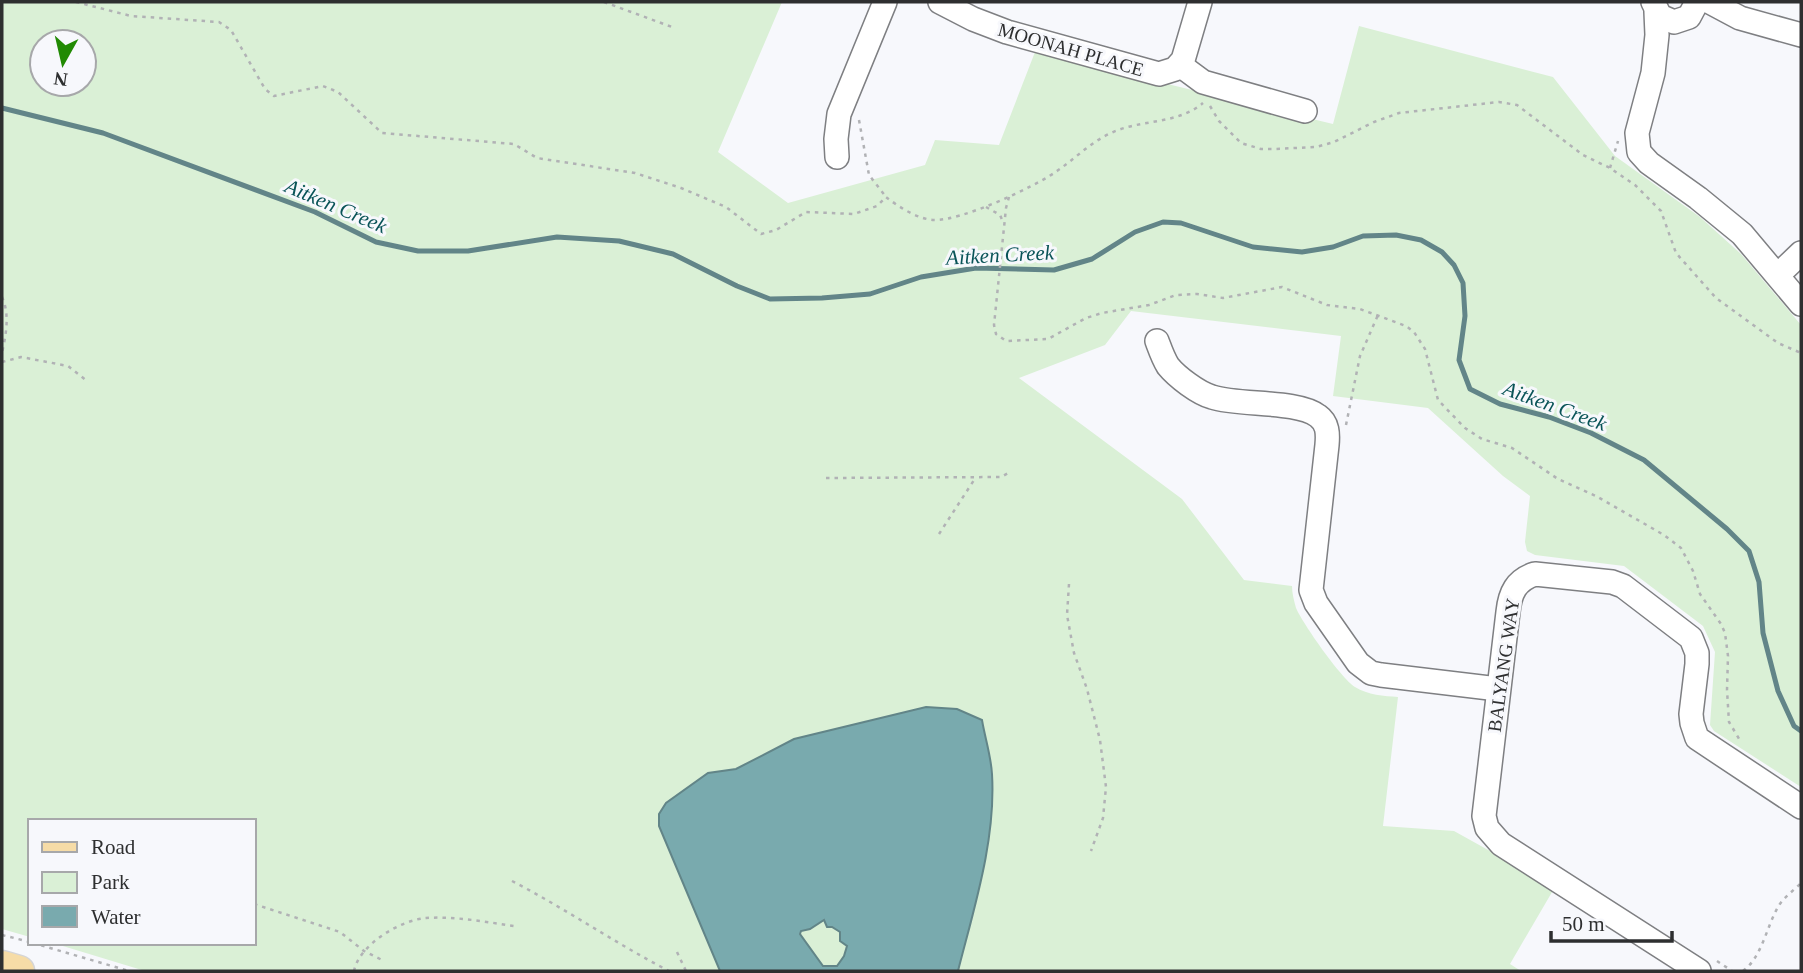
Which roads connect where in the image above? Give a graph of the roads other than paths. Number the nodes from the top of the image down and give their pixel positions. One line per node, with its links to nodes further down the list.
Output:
1 (885, 2): 13 (street)
2 (940, 2): 6 (street, MOONAH PLACE)
3 (1200, 2): 10 (street)
4 (1710, 2): 8 (street)
5 (1652, 6): 7 (street); 11 (street)
6 (977, 10): 10 (street, MOONAH PLACE)
7 (1690, 13): 8 (street); 11 (street)
8 (1740, 18): 9 (street)
9 (1801, 35)
10 (1180, 65): 12 (street)
11 (1653, 73): 15 (street)
12 (1305, 111)
13 (837, 157)
14 (1801, 253): 15 (street)
15 (1778, 275): 16 (street)
16 (1801, 304)
17 (1157, 341): 18 (street)
18 (1499, 689): 19 (street, BALYANG WAY); 21 (street, BALYANG WAY)
19 (1801, 807)
20 (2, 966): 22 (main road)
21 (1708, 966)
22 (19, 971)

